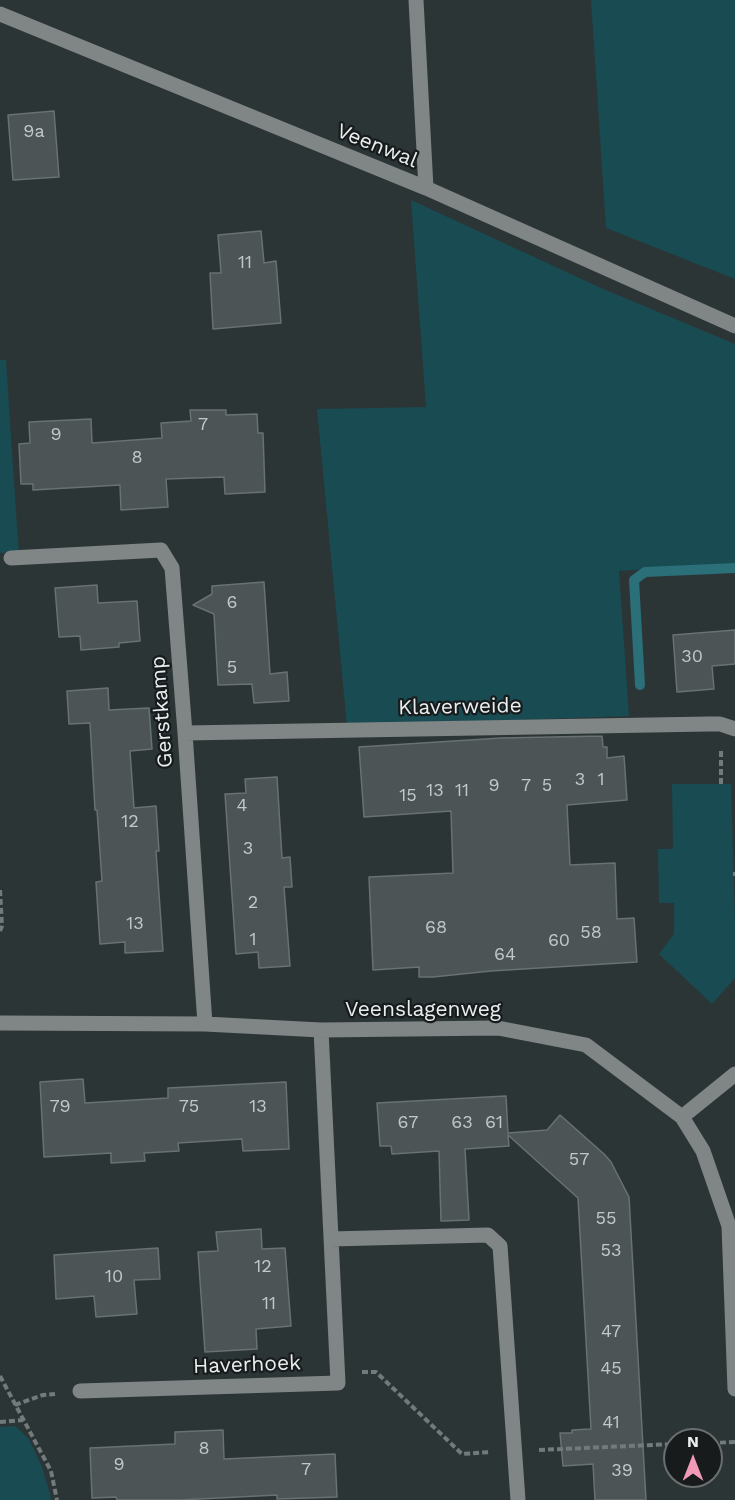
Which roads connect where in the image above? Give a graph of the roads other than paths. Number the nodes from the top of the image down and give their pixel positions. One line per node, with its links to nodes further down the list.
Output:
1 (416, 0): 3 (street)
2 (0, 14): 3 (street, Veenwal)
3 (426, 188): 4 (street, Veenwal)
4 (735, 326)
5 (11, 558): 7 (street, Gerstkamp)
6 (735, 729): 7 (street, Klaverweide)
7 (185, 732): 9 (street, Gerstkamp)
8 (0, 1023): 9 (street, Veenslagenweg)
9 (205, 1024): 10 (street, Veenslagenweg)
10 (321, 1030): 12 (street, Veenslagenweg); 13 (street, Haverhoek)
11 (735, 1074): 12 (street)
12 (682, 1117): 14 (street, Veenslagenweg)
13 (331, 1239): 16 (street, Haverhoek); 17 (street)
14 (735, 1384): 15 (street, Veenslagenweg)
15 (735, 1389)
16 (80, 1390)
17 (518, 1500)

